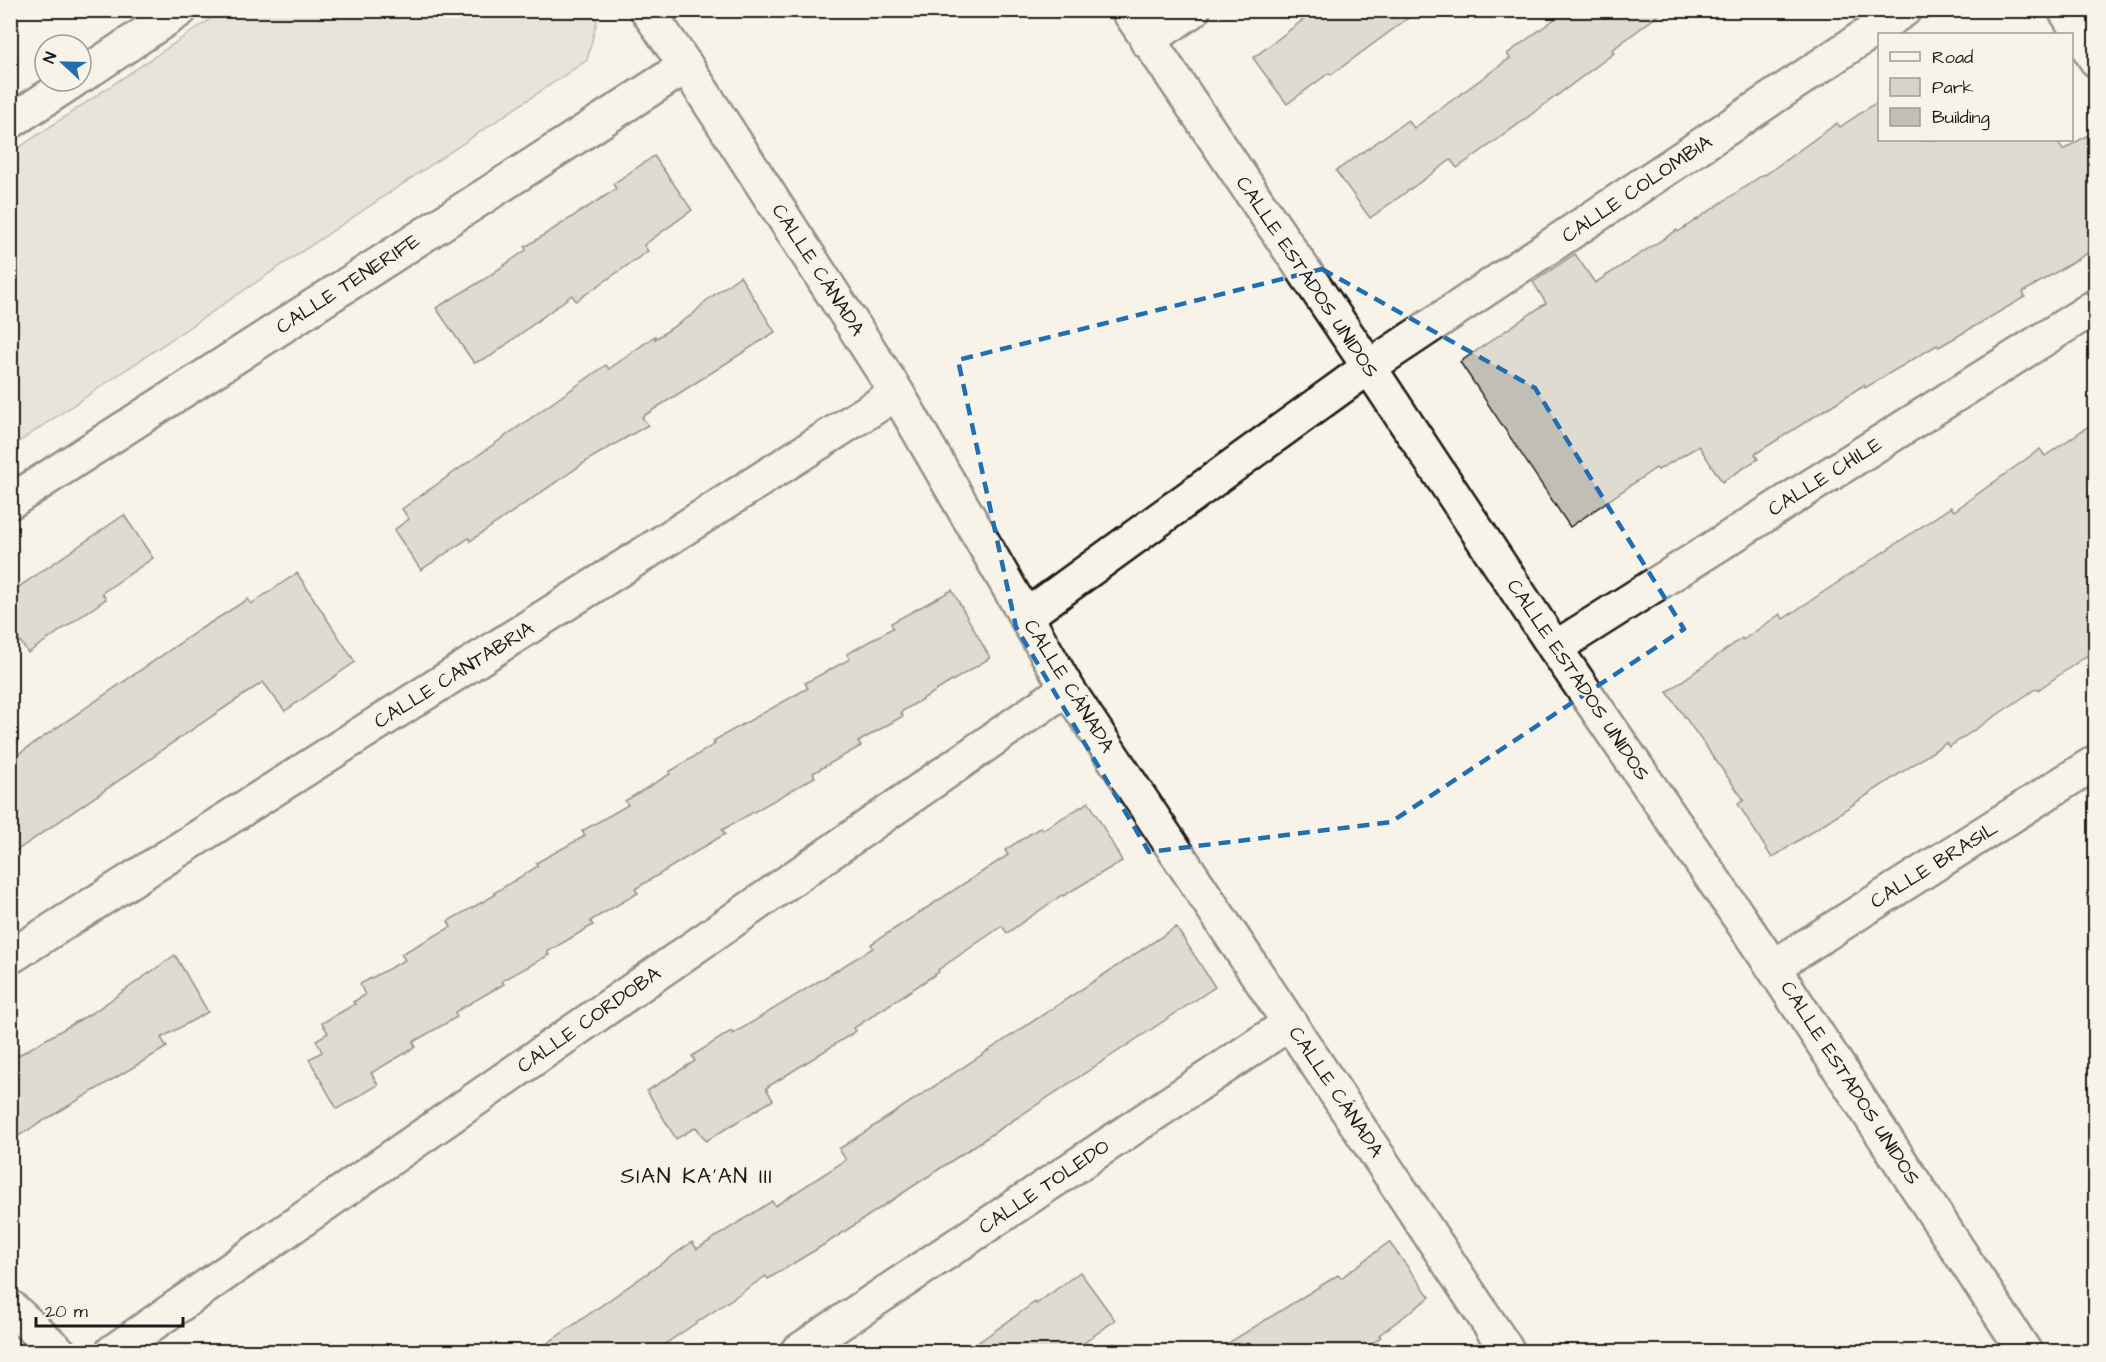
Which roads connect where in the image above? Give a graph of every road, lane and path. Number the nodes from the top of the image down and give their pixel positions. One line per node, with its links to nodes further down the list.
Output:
1 (180, 10): 10 (street)
2 (647, 10): 9 (street, CALLE CÁNADA)
3 (1128, 10): 7 (street, CALLE ESTADOS UNIDOS)
4 (1193, 10): 7 (street)
5 (1904, 10): 14 (street, CALLE COLOMBIA)
6 (2065, 10): 8 (street)
7 (1147, 41): 14 (street, CALLE ESTADOS UNIDOS)
8 (2096, 60)
9 (686, 66): 15 (street, CALLE CÁNADA); 16 (street, CALLE TENERIFE)
10 (93, 68)
11 (55, 93): 12 (street)
12 (10, 122)
13 (2096, 306): 18 (street, CALLE CHILE)
14 (1369, 367): 17 (street, CALLE COLOMBIA); 18 (street, CALLE ESTADOS UNIDOS)
15 (897, 393): 17 (street, CALLE CÁNADA); 21 (street, CALLE CANTABRIA)
16 (10, 502)
17 (1026, 616): 19 (street, CALLE CÁNADA)
18 (1555, 648): 22 (street, CALLE ESTADOS UNIDOS)
19 (1067, 688): 23 (street, CALLE CÁNADA); 27 (street, CALLE CORDOBA)
20 (2096, 762): 22 (street, CALLE BRASIL)
21 (10, 957)
22 (1773, 967): 29 (street, CALLE ESTADOS UNIDOS)
23 (1290, 1023): 25 (street, CALLE CÁNADA); 28 (street, CALLE TOLEDO)
24 (10, 1307): 26 (street)
25 (1499, 1348)
26 (59, 1352)
27 (112, 1352)
28 (797, 1352)
29 (2025, 1352)

